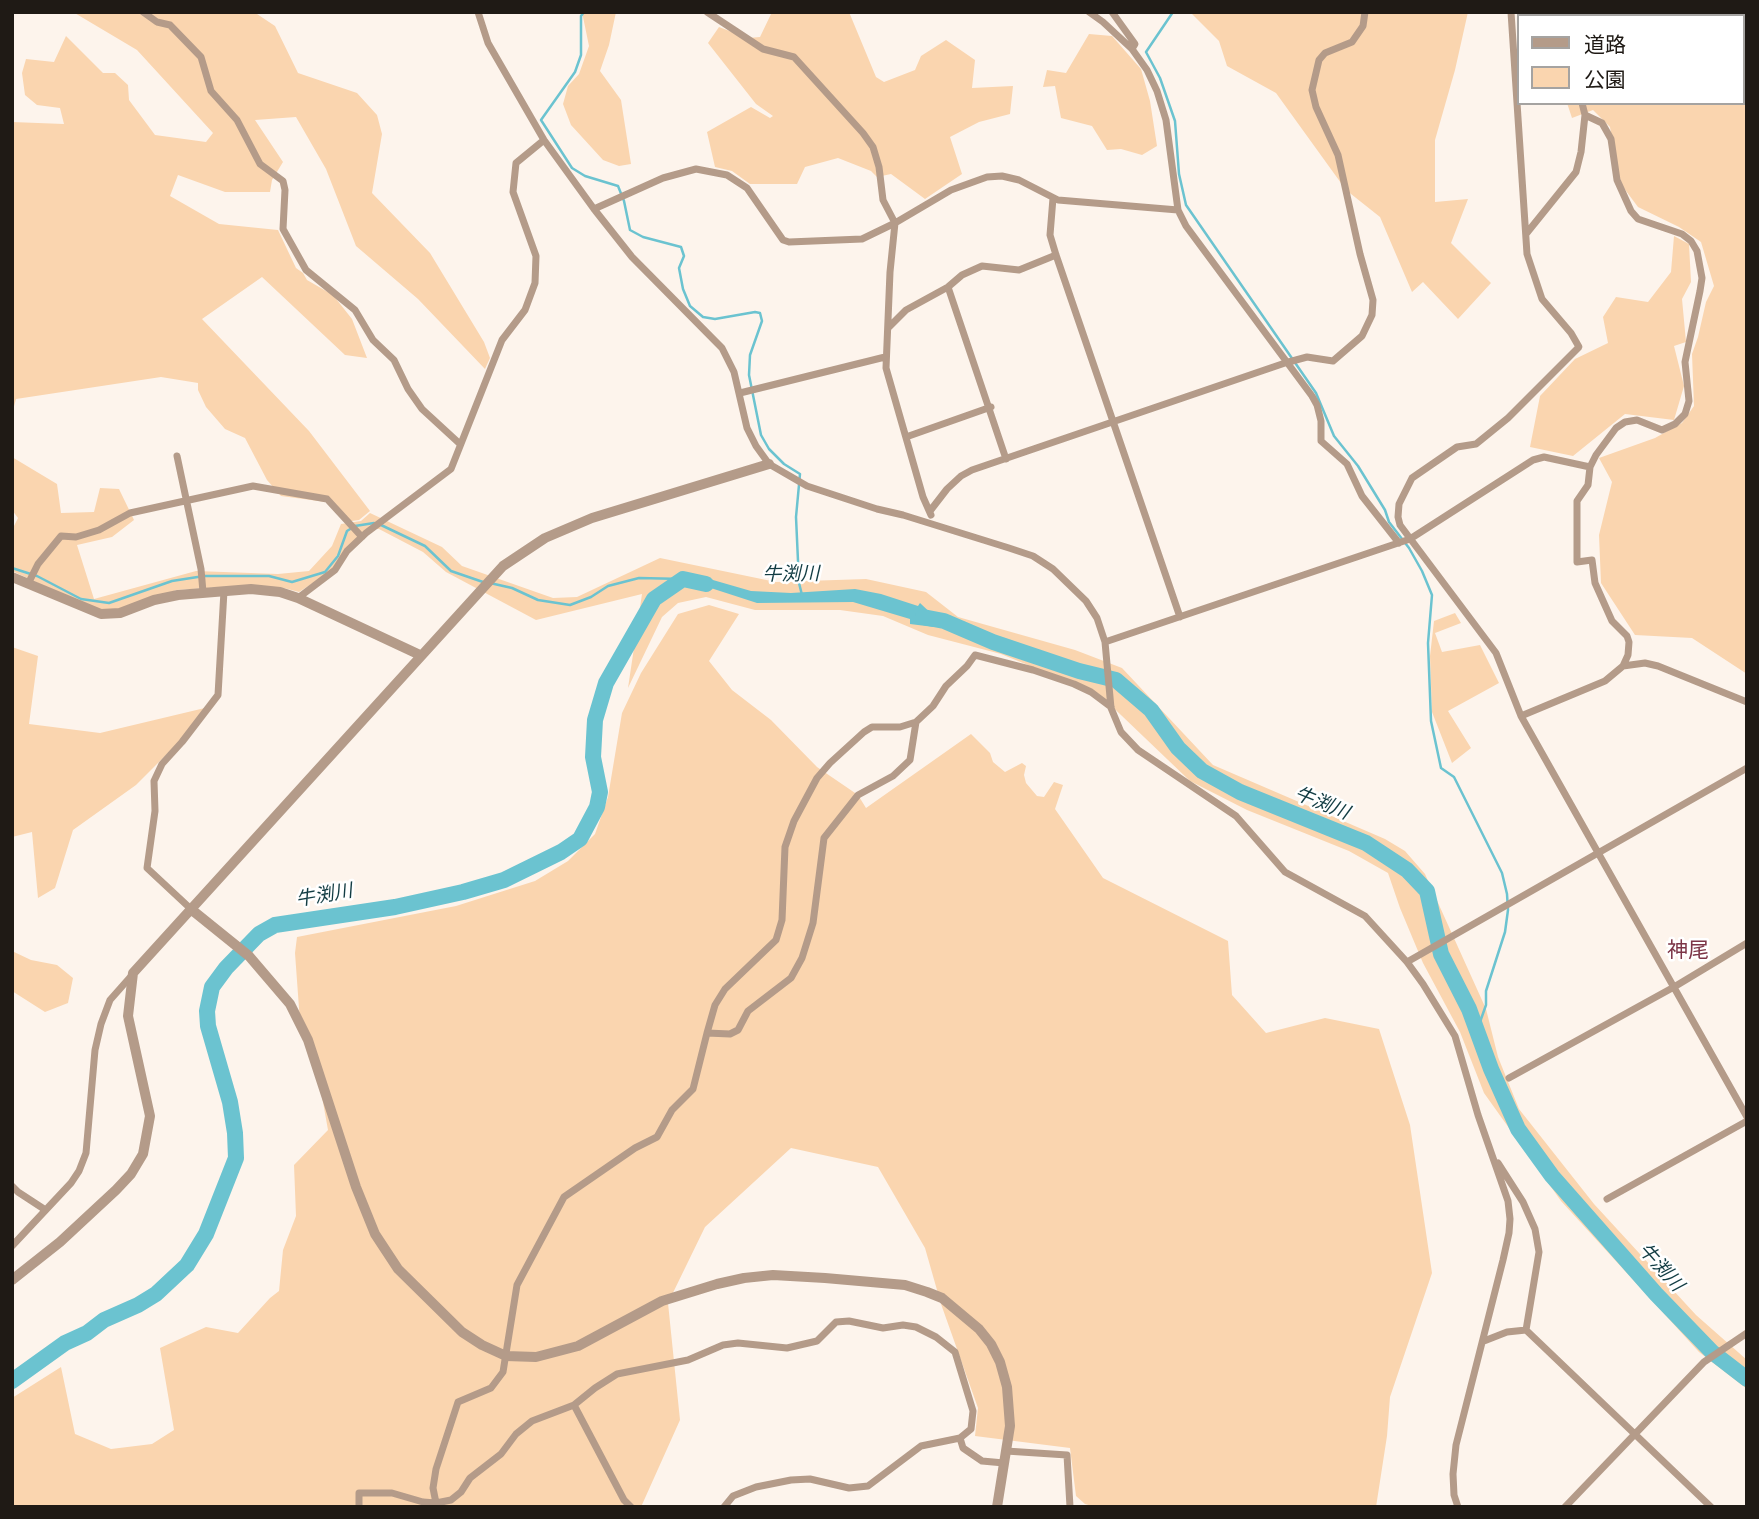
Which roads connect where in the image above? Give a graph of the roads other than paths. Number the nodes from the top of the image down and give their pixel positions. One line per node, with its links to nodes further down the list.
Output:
1 (144, 12): 26 (street)
2 (478, 12): 11 (street)
3 (707, 12): 15 (street)
4 (1089, 12): 8 (street)
5 (1112, 12): 8 (street)
6 (1365, 12): 21 (street)
7 (1511, 12): 16 (street)
8 (1132, 50): 14 (street)
9 (1582, 105): 10 (street)
10 (1585, 115): 16 (street); 30 (street)
11 (544, 140): 13 (street); 26 (street)
12 (1053, 198): 14 (street); 15 (street); 17 (street)
13 (594, 209): 15 (street); 22 (street)
14 (1178, 210): 21 (street)
15 (895, 223): 19 (street)
16 (1526, 234): 35 (street)
17 (1056, 256): 18 (street); 24 (street)
18 (948, 287): 19 (street); 23 (street)
19 (888, 327): 20 (street)
20 (885, 357): 22 (street); 25 (street)
21 (1285, 363): 24 (street); 36 (street)
22 (740, 393): 29 (street)
23 (991, 407): 25 (street); 28 (street)
24 (1114, 421): 28 (street); 42 (street)
25 (906, 437): 32 (street)
26 (460, 444): 34 (street)
27 (177, 456): 31 (street)
28 (1006, 459): 32 (street)
29 (769, 464): 33 (street); 44 (street)
30 (1590, 467): 35 (street); 45 (street)
31 (186, 501): 34 (street); 38 (street); 40 (street)
32 (930, 511): 33 (street)
33 (931, 523): 43 (street)
34 (362, 537): 41 (street)
35 (1410, 539): 36 (street); 48 (street)
36 (1399, 543): 42 (street)
37 (12, 576): 38 (street)
38 (28, 584): 40 (street)
39 (224, 591): 40 (street); 41 (street); 52 (street)
40 (203, 592)
41 (298, 598): 44 (street)
42 (1180, 618): 43 (street)
43 (1105, 642): 47 (street)
44 (420, 655): 52 (street)
45 (1623, 666): 46 (street); 48 (street)
46 (1747, 702)
47 (1111, 708): 49 (street); 54 (street)
48 (1521, 716): 51 (street)
49 (916, 722): 57 (street); 57 (street)
50 (1747, 768): 51 (street)
51 (1599, 853): 54 (street); 56 (street)
52 (192, 910): 55 (street); 69 (street)
53 (1747, 943): 56 (street)
54 (1407, 962): 60 (street)
55 (133, 973): 63 (street); 65 (street)
56 (1674, 987): 58 (street); 59 (street)
57 (707, 1033): 69 (street)
58 (1509, 1078)
59 (1747, 1119): 62 (street)
60 (1493, 1154): 66 (street); 68 (street)
61 (12, 1186): 63 (street)
62 (1607, 1199)
63 (44, 1209): 64 (street)
64 (12, 1246)
65 (12, 1280)
66 (1526, 1330): 68 (street); 71 (street)
67 (1747, 1333): 71 (street)
68 (1484, 1341): 81 (street)
69 (506, 1356): 73 (street); 75 (street)
70 (574, 1405): 72 (street); 75 (street); 77 (street)
71 (1635, 1434): 82 (street); 83 (street)
72 (960, 1438): 74 (street); 78 (street)
73 (1006, 1451): 74 (street); 80 (street)
74 (1004, 1463): 79 (street)
75 (436, 1503): 76 (street)
76 (359, 1507)
77 (631, 1507)
78 (724, 1507)
79 (997, 1507)
80 (1070, 1507)
81 (1458, 1507)
82 (1565, 1507)
83 (1712, 1507)

